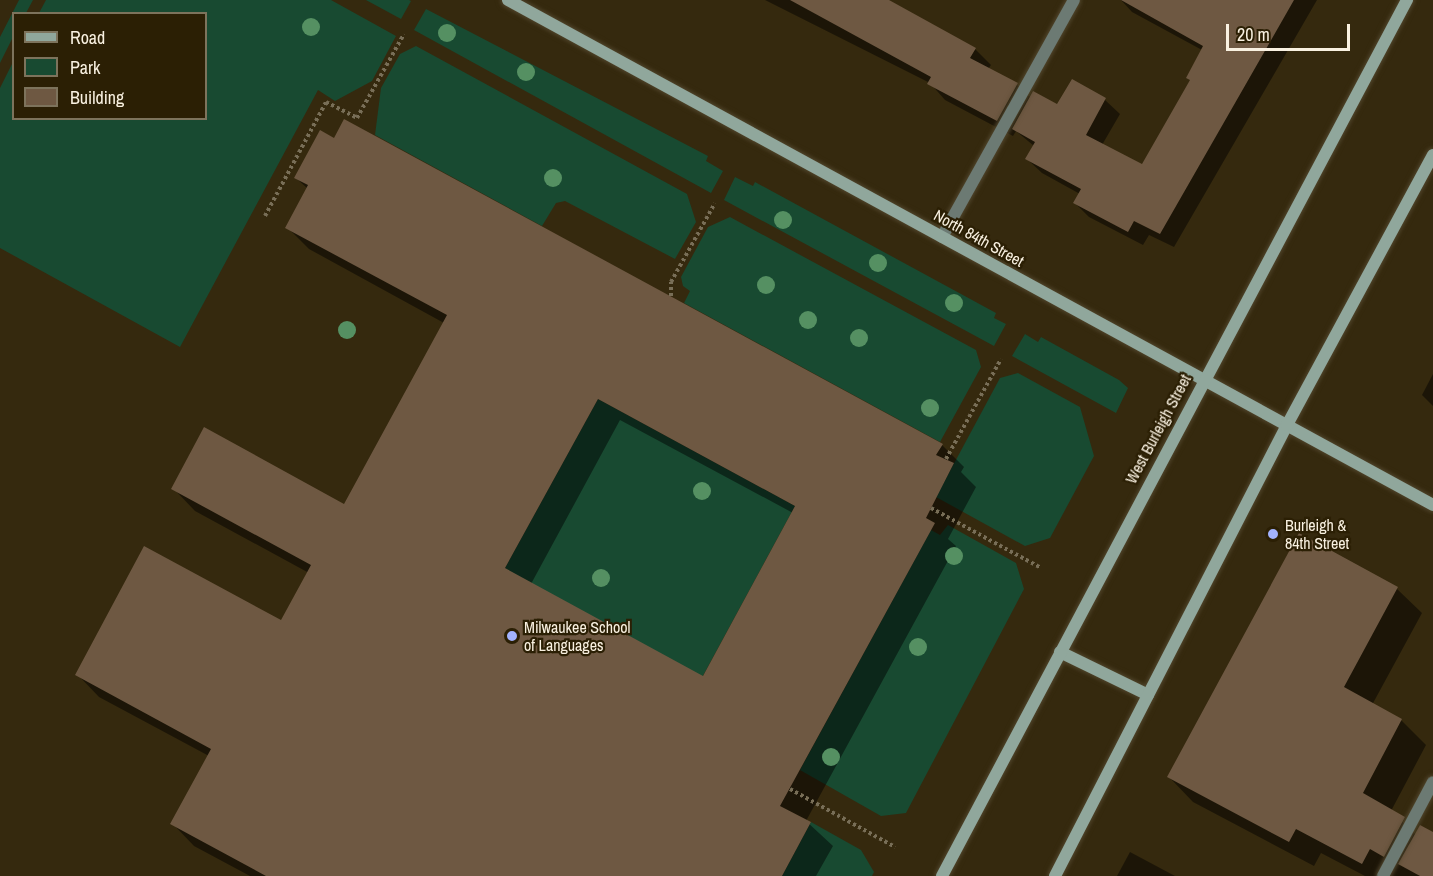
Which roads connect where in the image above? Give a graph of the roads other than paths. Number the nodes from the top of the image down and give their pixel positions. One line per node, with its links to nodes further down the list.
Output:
1 (508, 0): 5 (main road, North 84th Street)
2 (1074, 0): 5 (lane)
3 (1407, 0): 6 (main road, West Burleigh Street)
4 (1433, 156): 7 (main road)
5 (942, 237): 6 (main road, North 84th Street)
6 (1204, 380): 7 (main road, North 84th Street); 9 (main road, West Burleigh Street)
7 (1287, 425): 8 (main road, North 84th Street); 10 (main road)
8 (1433, 505)
9 (1060, 652): 10 (main road); 12 (main road, West Burleigh Street)
10 (1148, 695): 13 (main road)
11 (1433, 782): 14 (lane)
12 (942, 876)
13 (1055, 876)
14 (1383, 876)

